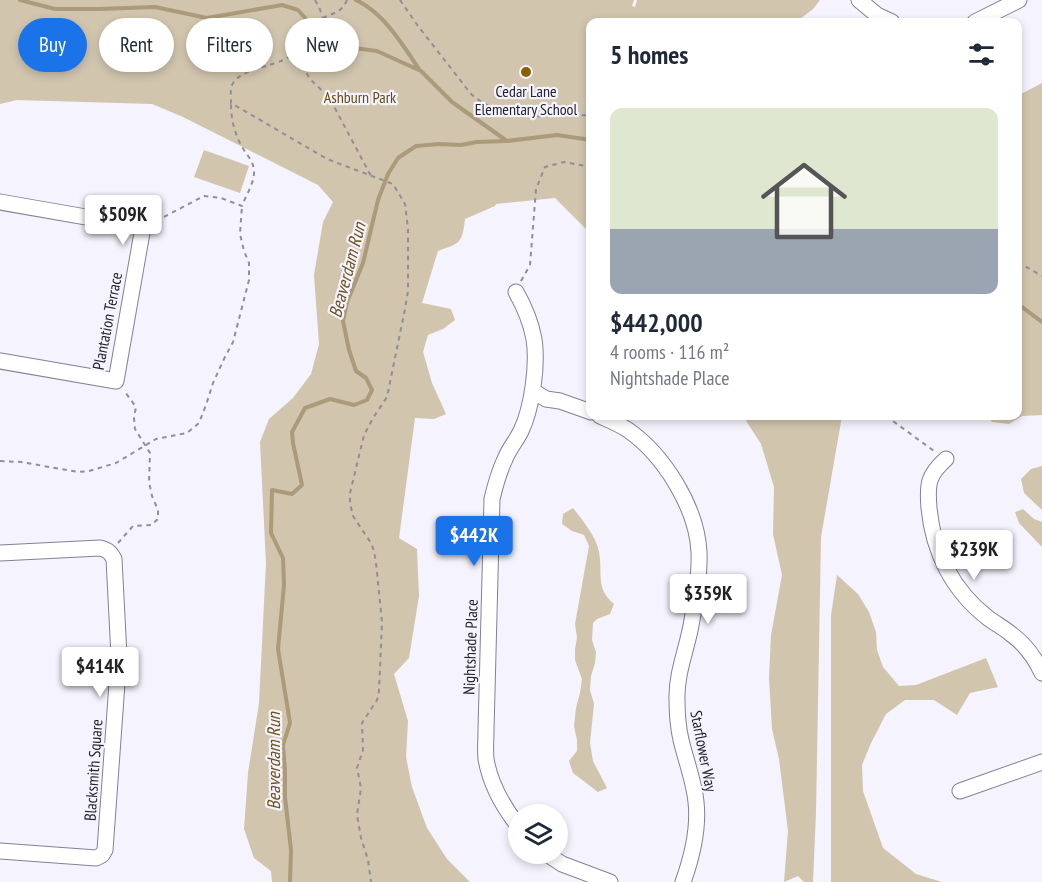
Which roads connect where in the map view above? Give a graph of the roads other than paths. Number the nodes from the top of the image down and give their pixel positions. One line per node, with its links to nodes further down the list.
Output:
1 (859, 0): 3 (street)
2 (1019, 0): 4 (street)
3 (884, 18)
4 (983, 18)
5 (0, 202): 7 (street, Plantation Terrace)
6 (516, 292): 8 (street, Nightshade Place)
7 (0, 361)
8 (533, 391): 9 (street); 16 (street, Nightshade Place)
9 (586, 410)
10 (609, 420): 20 (street, Starflower Way)
11 (946, 459): 13 (street)
12 (0, 553): 17 (street, Blacksmith Square)
13 (1042, 673)
14 (1042, 762): 15 (street)
15 (960, 791)
16 (508, 812)
17 (0, 851)
18 (562, 864): 19 (street)
19 (610, 882)
20 (683, 882)

